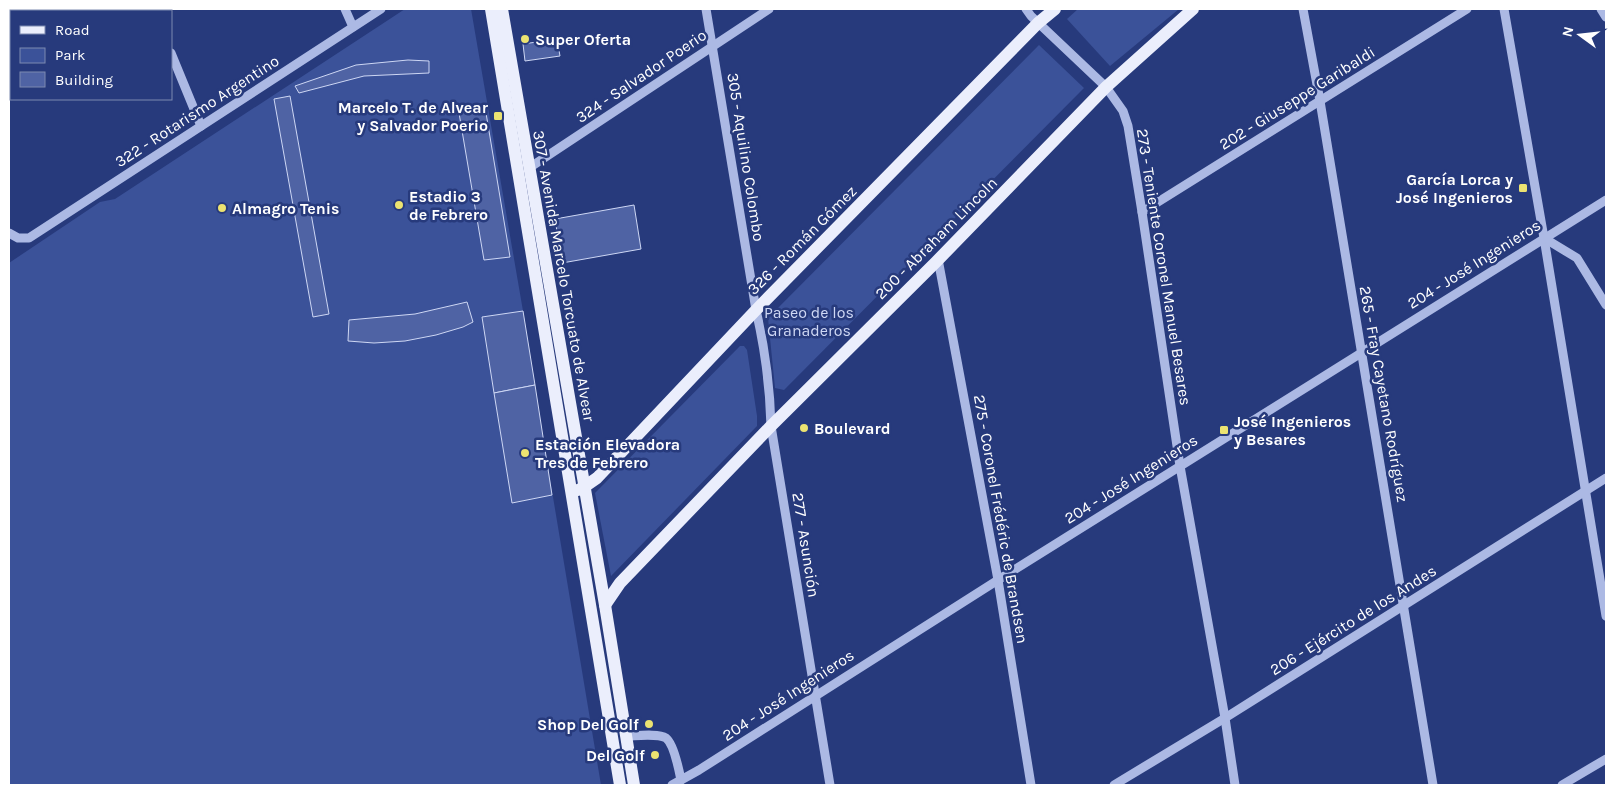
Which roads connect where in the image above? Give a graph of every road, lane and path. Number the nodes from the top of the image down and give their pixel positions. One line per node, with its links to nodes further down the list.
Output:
1 (345, 9): 16 (street)
2 (381, 9): 16 (street, 322 - Rotarismo Argentino)
3 (490, 9): 36 (main road, 307 - Avenida Marcelo Torcuato de Alvear)
4 (502, 9): 22 (main road, 307 - Avenida Marcelo Torcuato de Alvear)
5 (706, 9): 17 (street, 305 - Aquilino Colombo)
6 (769, 9): 17 (street, 324 - Salvador Poerio)
7 (1026, 9): 15 (street, 273 - Teniente Coronel Manuel Besares)
8 (1055, 9): 15 (main road, 326 - Román Gómez)
9 (1193, 9): 19 (main road, 200 - Abraham Lincoln)
10 (1303, 9): 20 (street, 265 - Fray Cayetano Rodríguez)
11 (1467, 9): 20 (street, 202 - Giuseppe Garibaldi)
12 (1504, 9): 26 (street)
13 (1601, 9): 14 (street)
14 (1606, 18)
15 (1038, 23): 19 (street, 273 - Teniente Coronel Manuel Besares); 29 (main road, 326 - Román Gómez)
16 (353, 27): 21 (street, 322 - Rotarismo Argentino)
17 (712, 46): 22 (street, 324 - Salvador Poerio); 29 (street, 305 - Aquilino Colombo)
18 (172, 55): 21 (street)
19 (1106, 87): 24 (street, 273 - Teniente Coronel Manuel Besares); 27 (main road, 200 - Abraham Lincoln)
20 (1320, 101): 24 (street, 202 - Giuseppe Garibaldi); 30 (street, 265 - Fray Cayetano Rodríguez)
21 (201, 126): 25 (street, 322 - Rotarismo Argentino)
22 (529, 168): 34 (main road, 307 - Avenida Marcelo Torcuato de Alvear)
23 (1606, 200): 26 (street, 204 - José Ingenieros)
24 (1142, 212): 32 (street, 273 - Teniente Coronel Manuel Besares)
25 (9, 233)
26 (1544, 238): 28 (street); 30 (street, 204 - José Ingenieros); 35 (street)
27 (938, 260): 31 (main road, 200 - Abraham Lincoln); 37 (street, 275 - Coronel Frédéric de Brandsen)
28 (1606, 304)
29 (756, 310): 31 (street, 277 - Asunción); 34 (main road, 326 - Román Gómez)
30 (1361, 352): 32 (street, 204 - José Ingenieros); 38 (street, 265 - Fray Cayetano Rodríguez)
31 (771, 426): 39 (main road, 200 - Abraham Lincoln); 41 (street, 277 - Asunción)
32 (1180, 466): 37 (street, 204 - José Ingenieros); 42 (street, 273 - Teniente Coronel Manuel Besares)
33 (1606, 478): 35 (street, 206 - Ejército de los Andes)
34 (584, 487): 36 (main road, 326 - Román Gómez); 39 (main road, 307 - Avenida Marcelo Torcuato de Alvear)
35 (1585, 491): 38 (street, 206 - Ejército de los Andes); 40 (street)
36 (571, 492): 46 (main road, 307 - Avenida Marcelo Torcuato de Alvear)
37 (998, 580): 41 (street, 204 - José Ingenieros); 50 (street, 275 - Coronel Frédéric de Brandsen)
38 (1404, 604): 42 (street, 206 - Ejército de los Andes); 53 (street, 265 - Fray Cayetano Rodríguez)
39 (605, 605): 43 (main road, 307 - Avenida Marcelo Torcuato de Alvear)
40 (1606, 616)
41 (815, 696): 45 (street, 204 - José Ingenieros); 49 (street, 277 - Asunción)
42 (1225, 718): 51 (street, 206 - Ejército de los Andes); 52 (street, 273 - Teniente Coronel Manuel Besares)
43 (626, 736): 45 (street); 47 (main road, 307 - Avenida Marcelo Torcuato de Alvear)
44 (1606, 759): 54 (street)
45 (681, 780): 48 (street, 204 - José Ingenieros)
46 (620, 785)
47 (634, 785)
48 (672, 785)
49 (830, 785)
50 (1031, 785)
51 (1114, 785)
52 (1235, 785)
53 (1433, 785)
54 (1562, 785)

